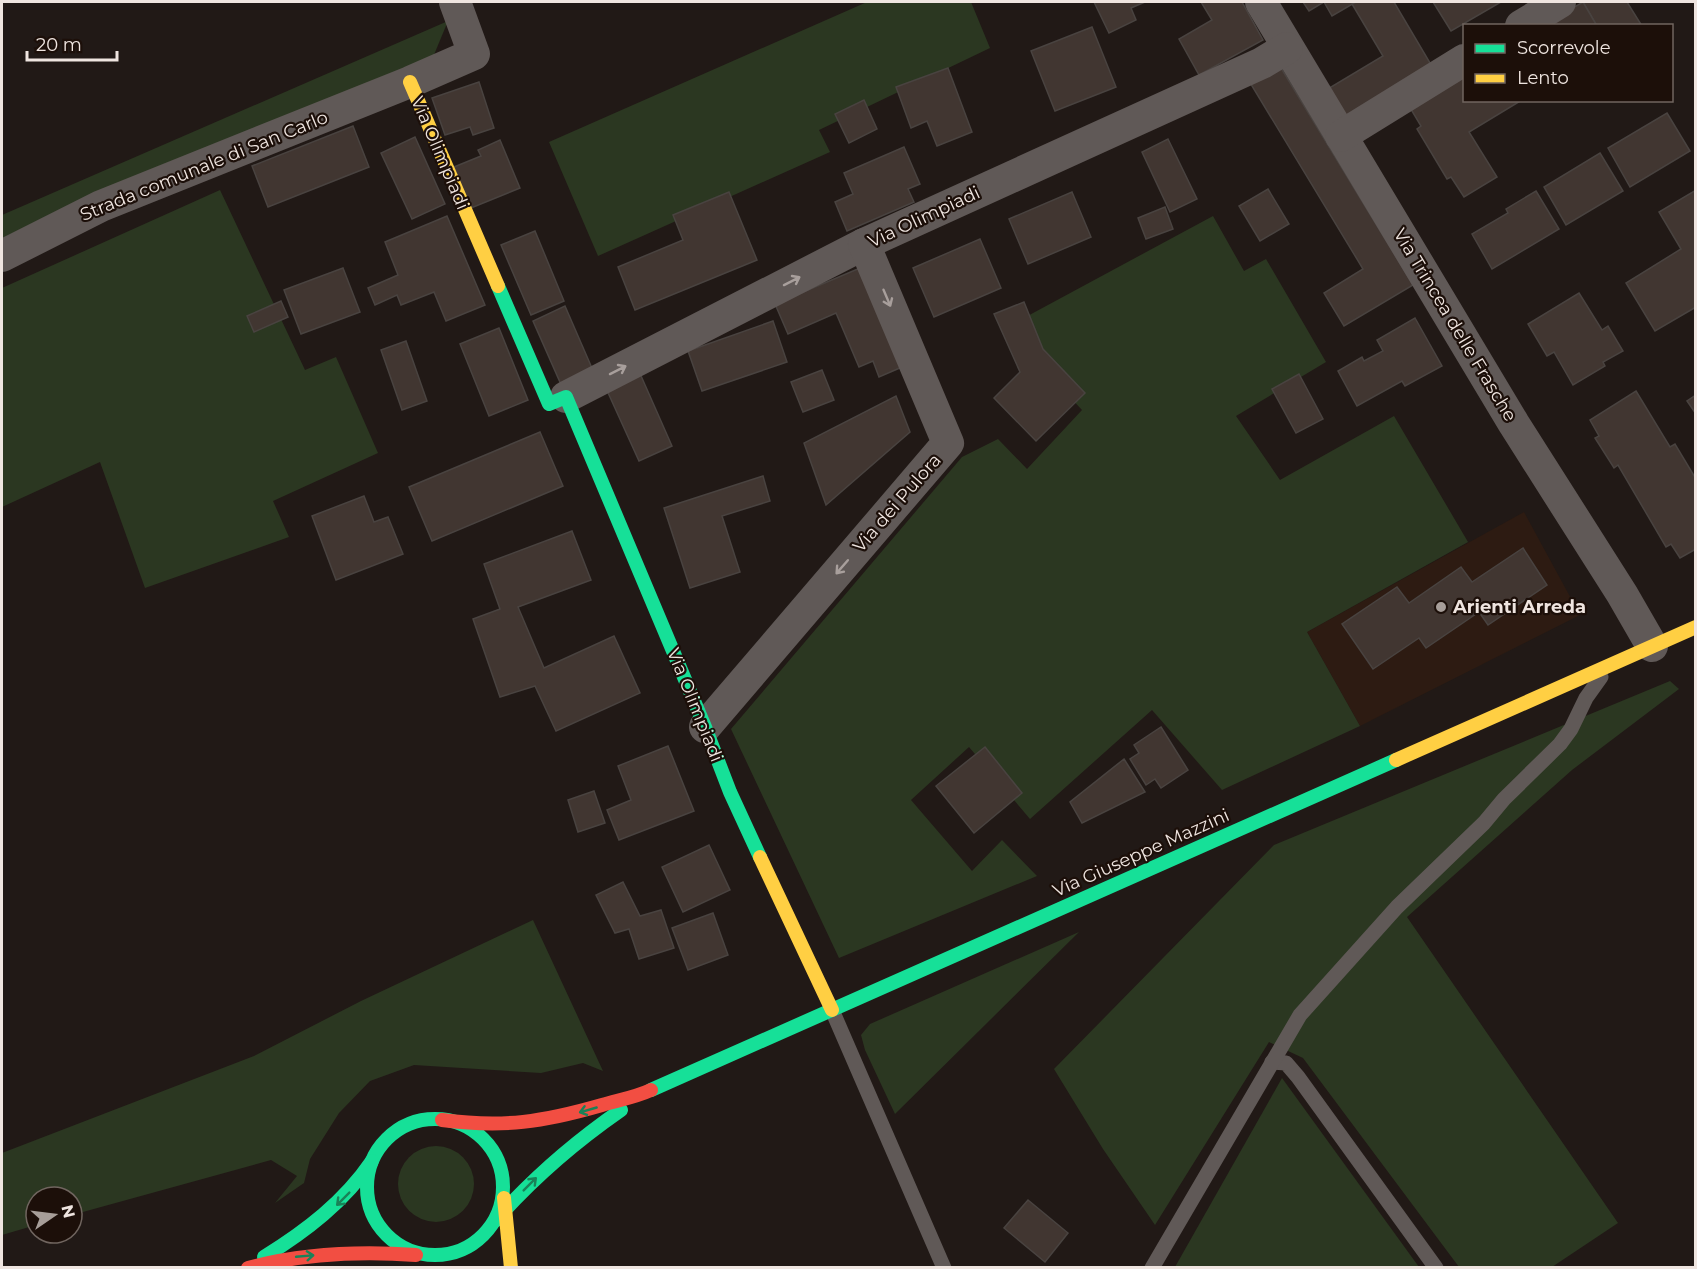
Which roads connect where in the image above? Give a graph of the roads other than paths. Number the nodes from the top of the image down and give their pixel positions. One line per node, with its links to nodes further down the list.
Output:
1 (455, 2): 7 (street, Strada comunale di San Carlo)
2 (1261, 2): 5 (street, Via Trincea delle Frasche)
3 (1560, 2): 4 (street)
4 (1524, 24)
5 (1287, 48): 8 (street, Via Trincea delle Frasche); 9 (street, Via Olimpiadi)
6 (1463, 61): 8 (street)
7 (410, 82): 10 (street, Strada comunale di San Carlo); 11 (street, Via Olimpiadi)
8 (1341, 135): 14 (street, Via Trincea delle Frasche)
9 (864, 244): 11 (street, Via Olimpiadi, one-way to 9); 16 (street, Via dei Pulora, one-way to 16)
10 (2, 256)
11 (566, 397): 16 (street, Via Olimpiadi)
12 (1695, 611): 14 (street, Via Giuseppe Mazzini)
13 (1695, 627): 14 (street, Via Giuseppe Mazzini)
14 (1652, 646): 15 (street, Via Giuseppe Mazzini)
15 (1612, 664): 17 (street, Via Giuseppe Mazzini); 18 (lane)
16 (705, 727): 17 (street, Via Olimpiadi)
17 (832, 1010): 19 (street, Via Giuseppe Mazzini); 30 (lane)
18 (1272, 1062): 31 (lane); 32 (lane)
19 (645, 1093): 20 (street, Via Giuseppe Mazzini, one-way to 20); 23 (street, Via Giuseppe Mazzini, one-way to 19)
20 (442, 1120): 21 (street); 22 (street)
21 (378, 1152): 25 (street); 28 (street, one-way to 28)
22 (502, 1181): 23 (street); 24 (street)
23 (506, 1209): 24 (street, Via Giuseppe Mazzini); 29 (street)
24 (490, 1227): 27 (street)
25 (402, 1246): 26 (street); 27 (street)
26 (416, 1255): 27 (street); 28 (street, one-way to 26)
27 (433, 1261)
28 (247, 1268)
29 (511, 1268)
30 (944, 1268)
31 (1152, 1268)
32 (1436, 1268)

